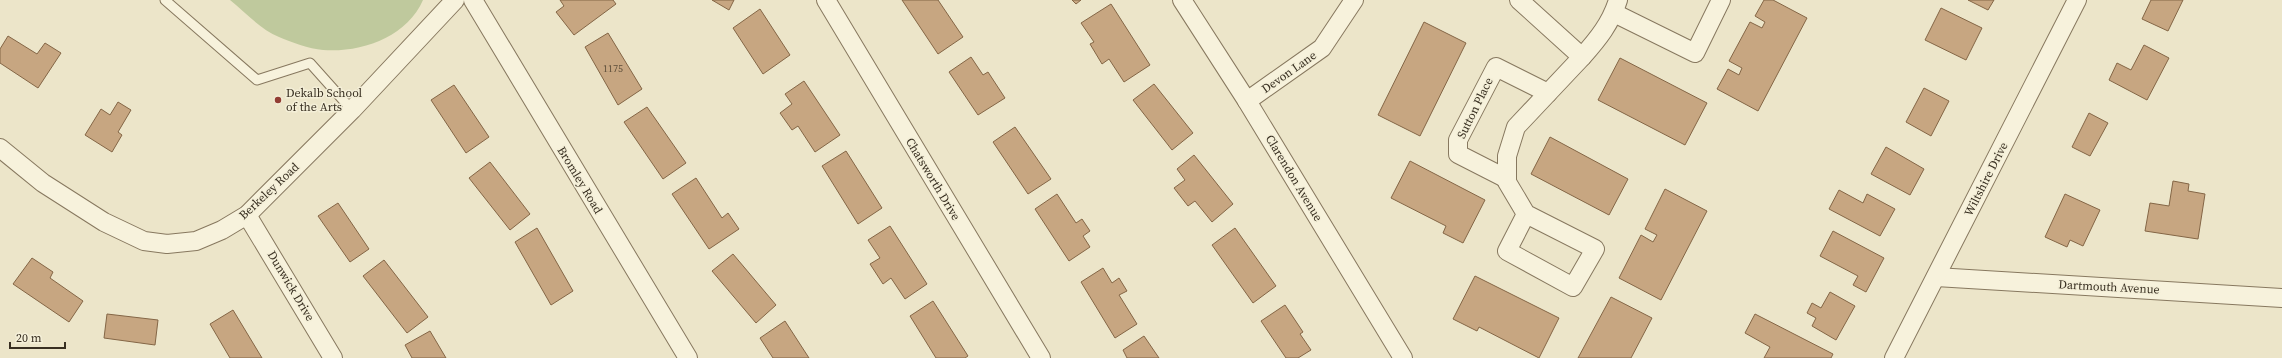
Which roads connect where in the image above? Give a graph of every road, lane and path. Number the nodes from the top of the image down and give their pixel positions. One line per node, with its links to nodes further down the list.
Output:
1 (165, 0): 14 (lane)
2 (455, 0): 14 (street, Berkeley Road)
3 (473, 0): 22 (street, Bromley Road)
4 (826, 0): 23 (street, Chatsworth Drive)
5 (1182, 0): 13 (street, Clarendon Avenue)
6 (1354, 0): 13 (street, Devon Lane)
7 (1519, 0): 11 (street)
8 (1721, 0): 10 (street)
9 (2077, 0): 19 (street, Wiltshire Drive)
10 (1616, 7): 11 (street)
11 (1582, 57): 12 (street)
12 (1548, 94): 16 (street); 16 (street, Sutton Place)
13 (1247, 101): 24 (street, Clarendon Avenue)
14 (352, 110): 18 (street, Berkeley Road)
15 (0, 148): 18 (street, Berkeley Road)
16 (1507, 179): 17 (street)
17 (1526, 214): 17 (street)
18 (247, 215): 21 (street, Dunwick Drive)
19 (1936, 277): 20 (street, Dartmouth Avenue); 25 (street, Wiltshire Drive)
20 (2282, 298)
21 (333, 358)
22 (688, 358)
23 (1041, 358)
24 (1403, 358)
25 (1894, 358)

